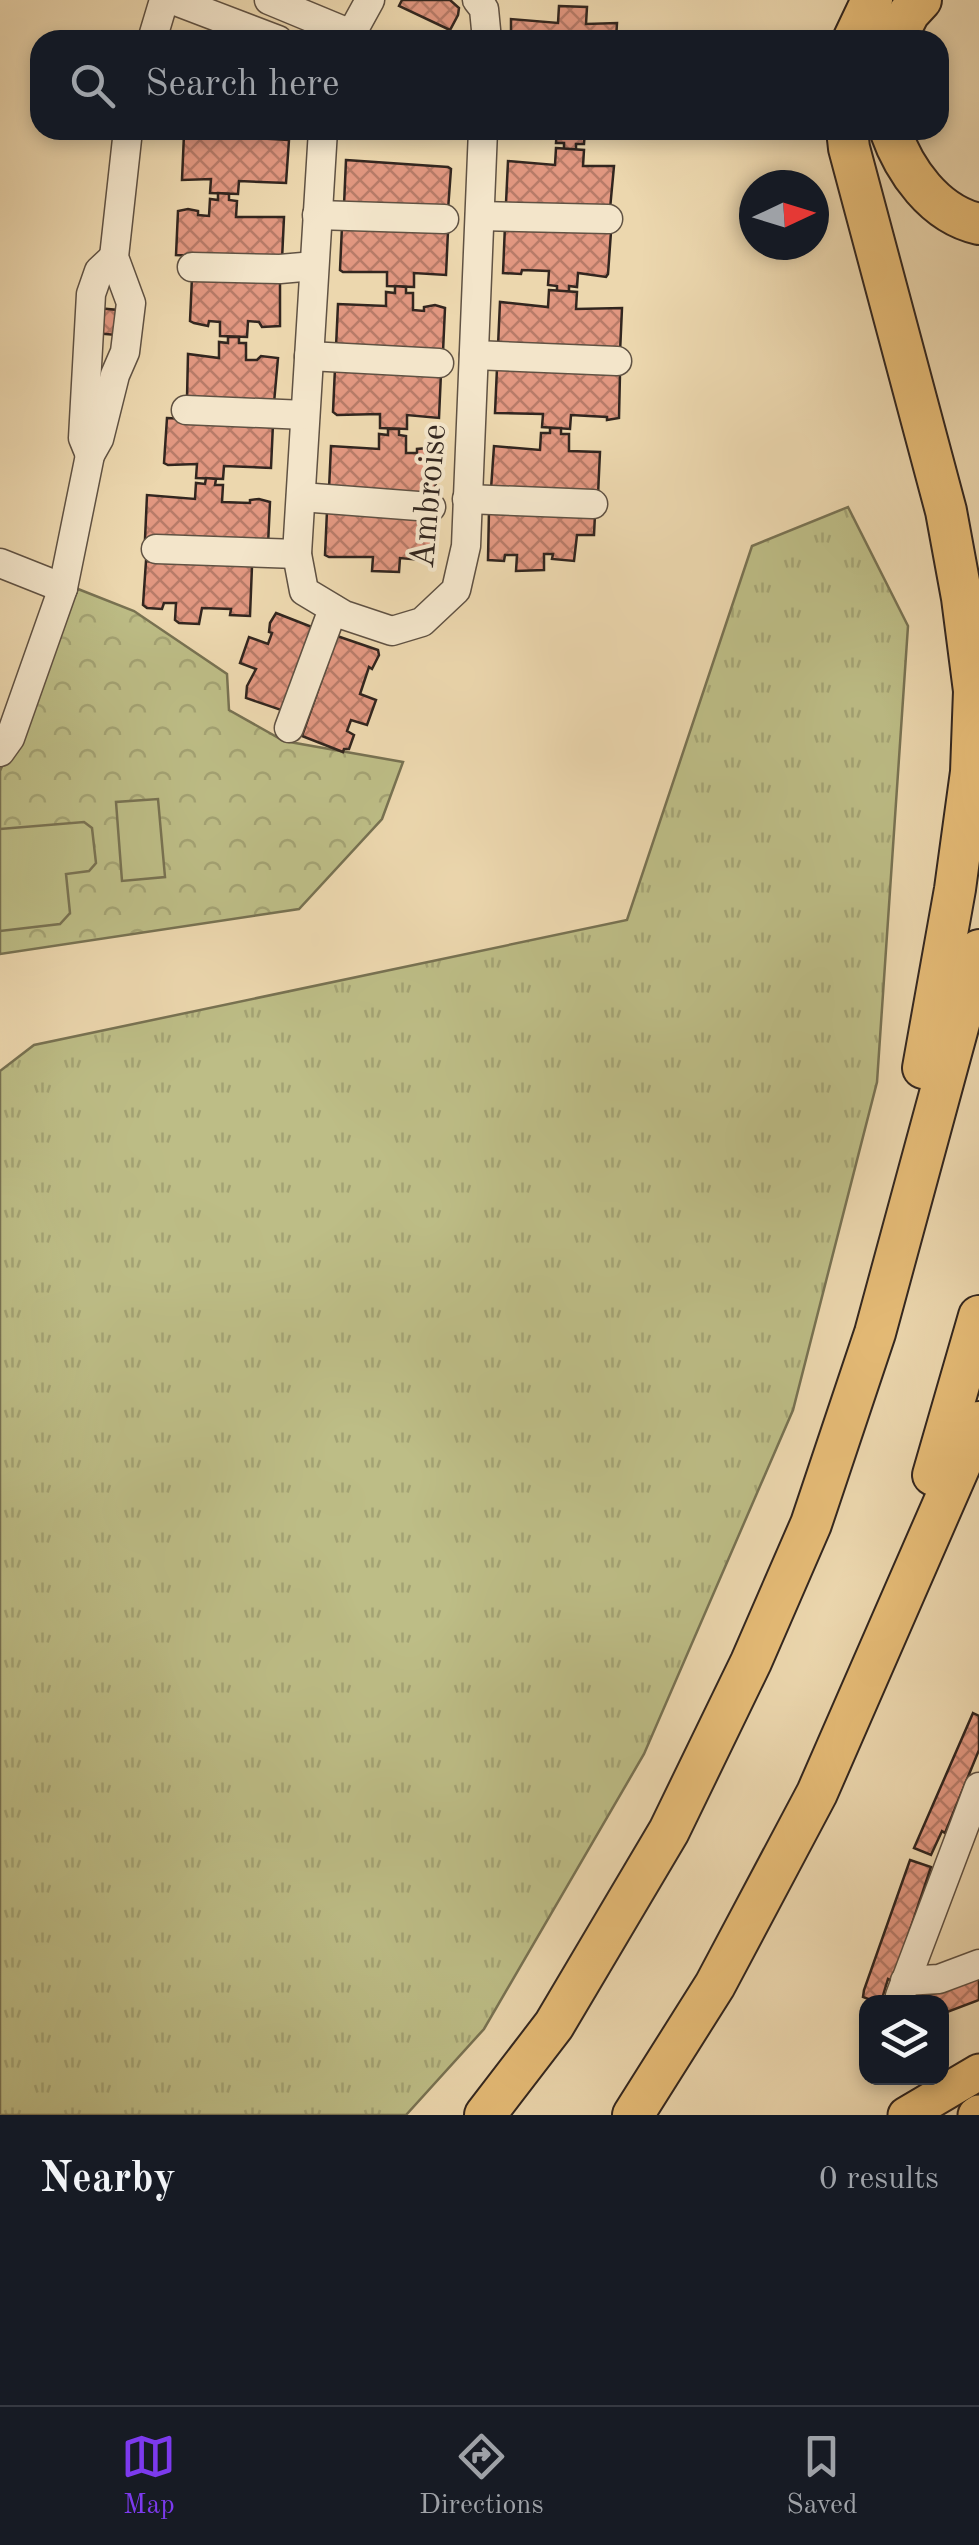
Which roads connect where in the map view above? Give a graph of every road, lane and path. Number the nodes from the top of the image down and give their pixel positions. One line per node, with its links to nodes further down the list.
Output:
1 (164, 0): 8 (street)
2 (172, 0): 9 (street)
3 (269, 0): 10 (street)
4 (370, 0): 11 (street)
5 (476, 0): 12 (street)
6 (872, 0): 13 (highway)
7 (921, 0): 14 (highway)
8 (155, 30)
9 (252, 30)
10 (335, 30)
11 (354, 30)
12 (486, 30)
13 (857, 30)
14 (900, 30)
15 (126, 140): 25 (street)
16 (323, 140): 20 (street, Ambroise)
17 (483, 140): 21 (street, Ambroise)
18 (848, 140): 50 (highway)
19 (893, 140): 24 (highway)
20 (317, 215): 22 (street); 26 (street, Ambroise)
21 (480, 216): 23 (street); 28 (street, Ambroise)
22 (444, 219)
23 (608, 219)
24 (979, 224)
25 (107, 264): 29 (street); 31 (street)
26 (314, 266): 27 (street); 30 (street, Ambroise)
27 (192, 267)
28 (474, 355): 32 (street); 38 (street, Ambroise)
29 (86, 356): 31 (street); 36 (street)
30 (309, 356): 33 (street); 35 (street, Ambroise)
31 (123, 358): 36 (street)
32 (617, 361)
33 (439, 363)
34 (186, 410): 35 (street)
35 (305, 415): 37 (street, Ambroise)
36 (90, 455): 44 (street)
37 (301, 496): 40 (street); 42 (street, Ambroise)
38 (468, 499): 39 (street); 45 (street, Ambroise)
39 (593, 504)
40 (431, 507)
41 (156, 549): 42 (street)
42 (297, 554): 45 (street, Ambroise)
43 (0, 563): 44 (street)
44 (63, 588): 47 (street)
45 (334, 609): 46 (street)
46 (289, 728)
47 (0, 752)
48 (979, 950): 50 (highway)
49 (979, 1316): 52 (highway)
50 (875, 1333): 56 (highway)
51 (979, 1422): 52 (highway)
52 (888, 1632): 57 (highway)
53 (979, 1789): 54 (street)
54 (979, 1964)
55 (979, 2072): 58 (main road)
56 (486, 2115)
57 (633, 2115)
58 (906, 2115)

